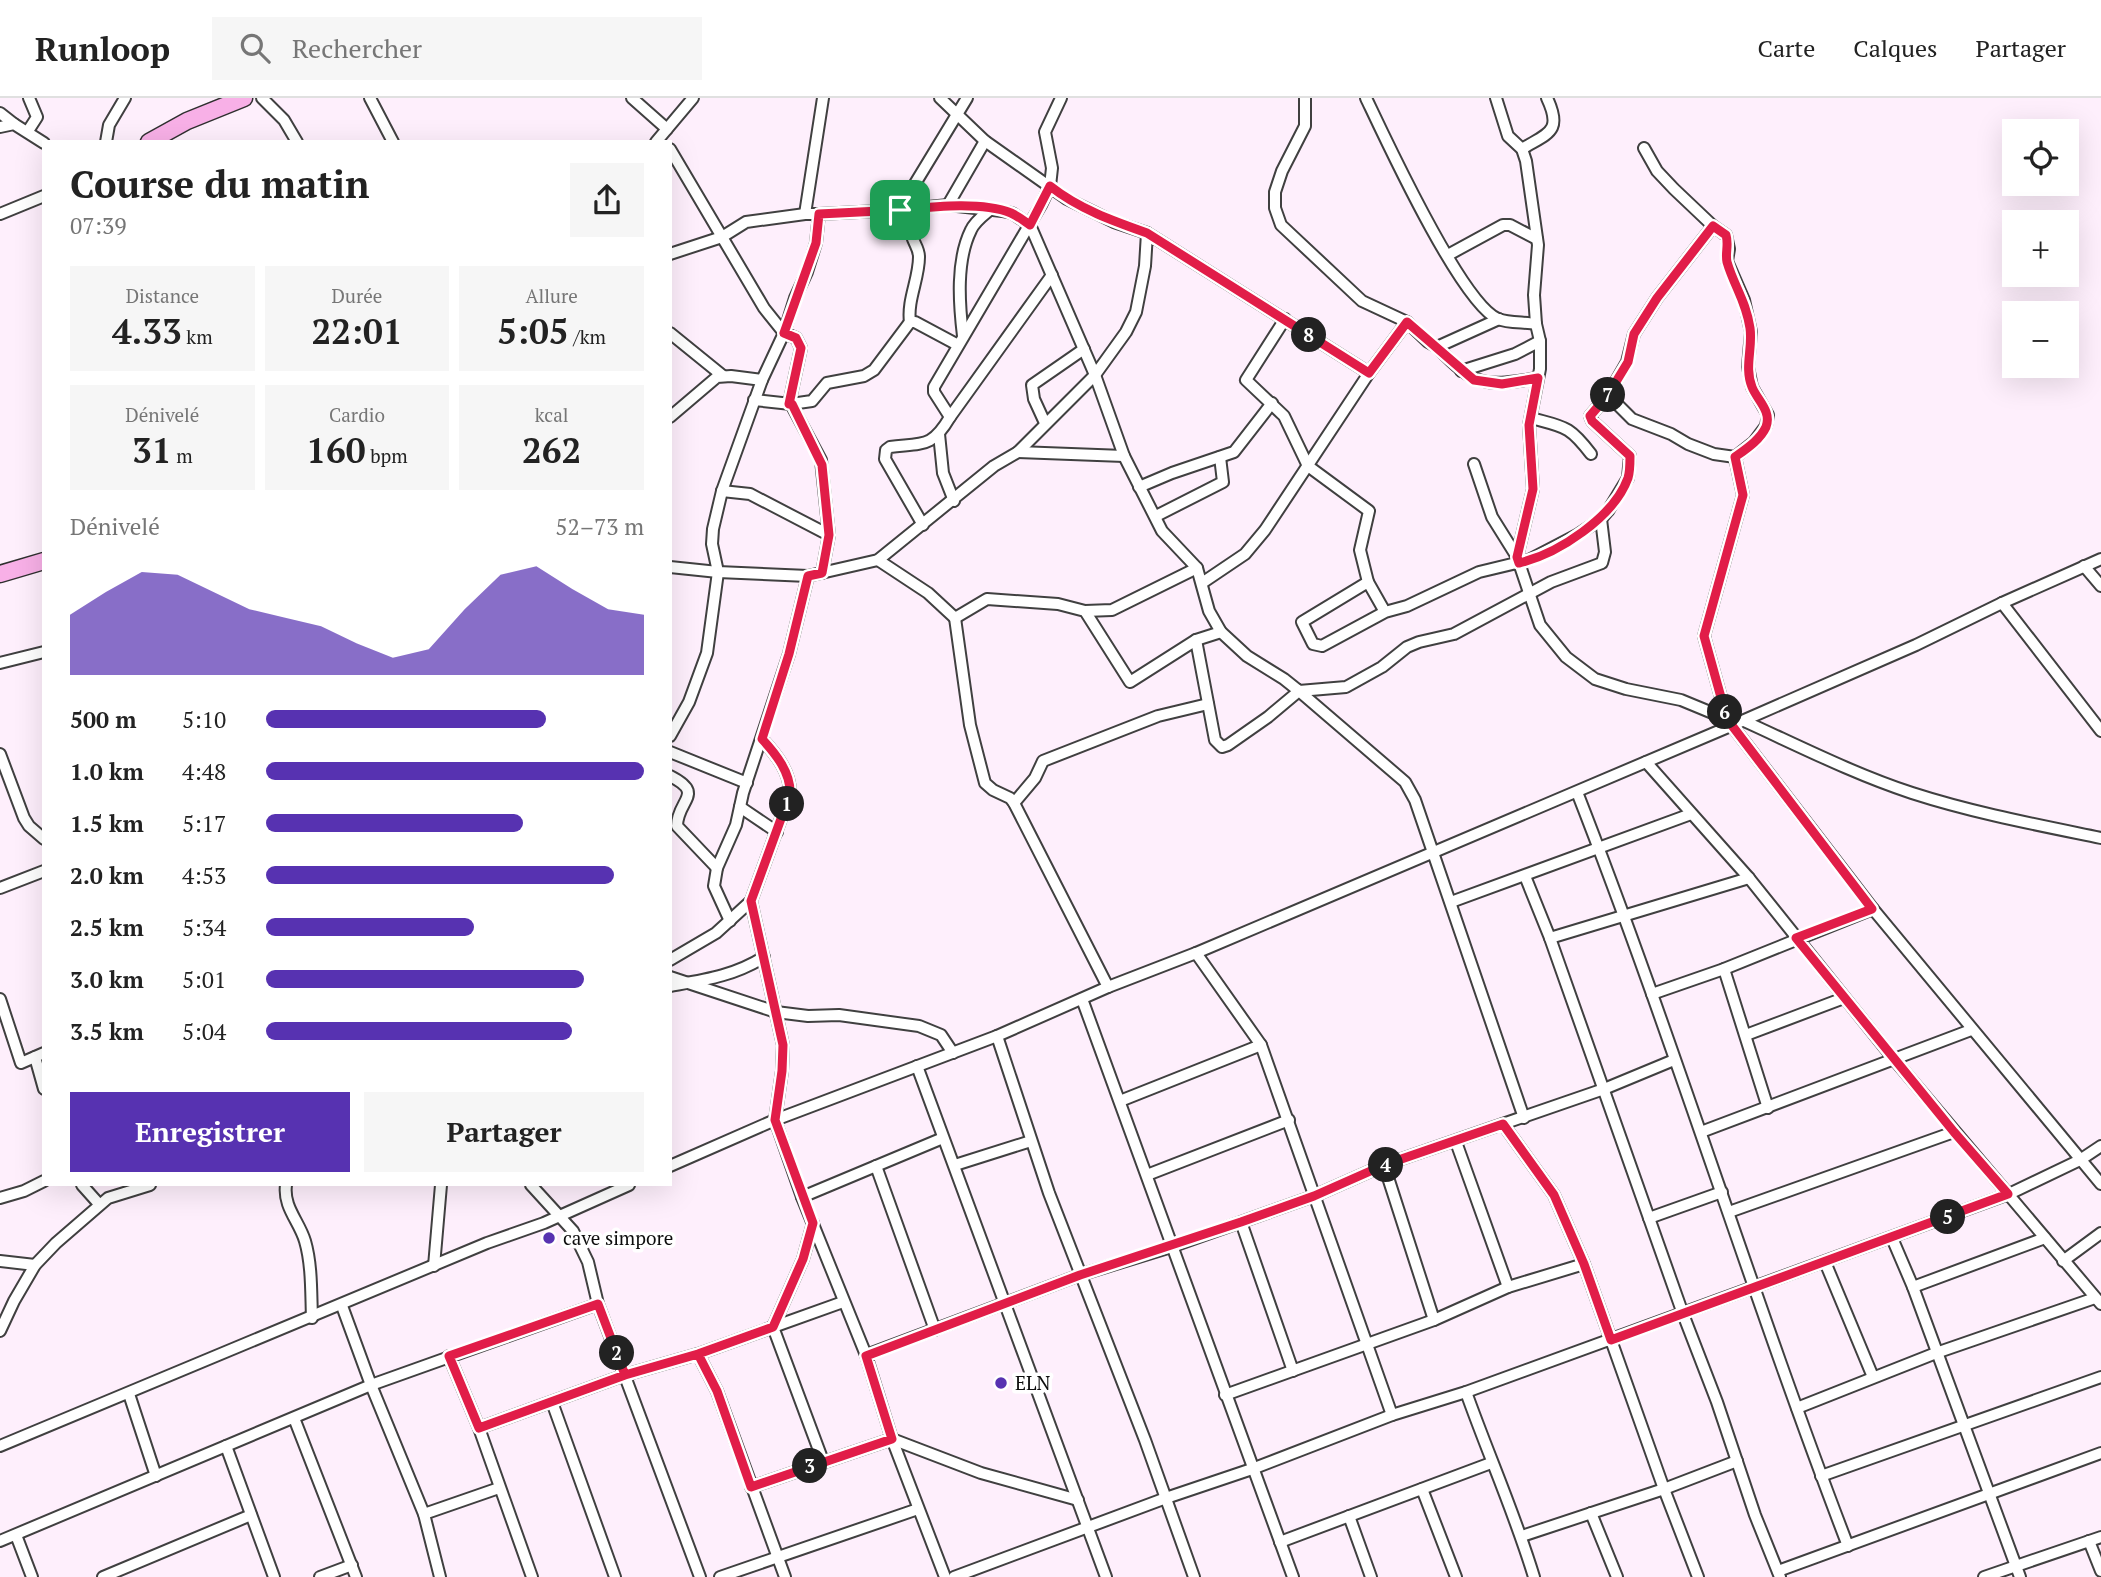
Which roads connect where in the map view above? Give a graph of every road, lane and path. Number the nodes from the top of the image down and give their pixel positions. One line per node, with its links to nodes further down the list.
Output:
1 (29, 98): 20 (street)
2 (125, 98): 22 (street)
3 (244, 98): 23 (street)
4 (262, 98): 24 (street)
5 (370, 98): 25 (street)
6 (632, 98): 21 (street)
7 (693, 98): 21 (street)
8 (823, 98): 37 (street)
9 (940, 98): 17 (street)
10 (967, 98): 17 (street)
11 (1061, 98): 31 (street)
12 (1305, 98): 50 (street)
13 (1366, 98): 45 (street)
14 (1496, 98): 29 (street)
15 (1547, 98): 29 (street)
16 (0, 113): 18 (street)
17 (955, 114): 26 (street); 35 (street)
18 (14, 124): 19 (street); 20 (street)
19 (0, 127)
20 (28, 131): 27 (street)
21 (663, 137)
22 (106, 140)
23 (153, 140)
24 (296, 140)
25 (392, 140)
26 (985, 141): 31 (street); 33 (street)
27 (42, 142)
28 (1644, 148): 40 (street)
29 (1522, 149): 43 (street)
30 (672, 152): 42 (street)
31 (1050, 186): 39 (street); 41 (street)
32 (42, 197): 36 (street)
33 (948, 205): 34 (street); 35 (street)
34 (990, 209): 39 (street); 54 (street)
35 (905, 210): 38 (street); 49 (street)
36 (0, 214)
37 (805, 214): 38 (street); 42 (street)
38 (819, 214): 52 (street)
39 (1030, 225): 46 (street); 54 (street)
40 (1713, 226): 64 (street); 77 (street)
41 (1147, 233): 47 (street); 60 (street)
42 (722, 237): 44 (street); 52 (street)
43 (1537, 239): 45 (street); 51 (street)
44 (672, 253)
45 (1448, 255): 48 (street)
46 (1052, 275): 57 (street); 69 (street)
47 (1285, 319): 59 (street); 66 (street)
48 (1499, 319): 51 (street); 56 (street)
49 (910, 322): 54 (street); 67 (street)
50 (1407, 322): 56 (street); 59 (street)
51 (1535, 324): 55 (street)
52 (784, 333): 63 (street); 67 (street)
53 (672, 335): 61 (street)
54 (960, 340): 69 (street)
55 (1540, 341): 58 (street); 62 (street)
56 (1437, 347): 58 (street)
57 (1084, 349): 60 (street); 71 (street)
58 (1461, 371): 62 (street)
59 (1369, 373): 79 (street)
60 (1095, 375): 71 (street); 75 (street)
61 (723, 376): 63 (street); 68 (street)
62 (1538, 378): 70 (street)
63 (762, 380): 65 (street)
64 (1608, 395): 77 (street); 84 (street)
65 (754, 400): 67 (street); 81 (street)
66 (1272, 403): 76 (street); 79 (street)
67 (790, 404): 86 (street)
68 (672, 415)
69 (950, 417): 72 (street)
70 (1531, 418): 74 (street); 89 (street)
71 (1045, 424): 73 (street)
72 (939, 434): 82 (street); 85 (street)
73 (1018, 452): 75 (street); 82 (street)
74 (1591, 454)
75 (1125, 456): 80 (street)
76 (1220, 457): 80 (street); 83 (street)
77 (1735, 457): 112 (street)
78 (1474, 464): 89 (street)
79 (1308, 467): 98 (street); 99 (street)
80 (1139, 487): 83 (street)
81 (722, 491): 86 (street); 94 (street)
82 (954, 501): 85 (street)
83 (1156, 516): 93 (street)
84 (1601, 519): 89 (street); 101 (street)
85 (923, 525): 88 (street)
86 (829, 535): 95 (street)
87 (2101, 559): 92 (street)
88 (878, 560): 95 (street); 105 (street)
89 (1518, 560): 101 (street); 104 (street)
90 (42, 562): 96 (street)
91 (672, 566): 94 (street)
92 (2084, 566): 100 (street); 102 (street)
93 (1197, 568): 99 (street); 103 (street)
94 (718, 572): 97 (street); 114 (street)
95 (822, 573): 97 (street)
96 (0, 574)
97 (808, 576): 115 (street)
98 (1368, 582): 104 (street); 104 (street)
99 (1202, 583): 106 (street)
100 (2101, 586)
101 (1530, 593): 110 (street); 112 (street)
102 (2002, 603): 112 (street); 113 (street)
103 (1085, 611): 105 (street); 107 (street)
104 (1385, 612)
105 (955, 618): 122 (street)
106 (1220, 632): 107 (street); 110 (street)
107 (1196, 640): 111 (street)
108 (42, 652): 109 (street)
109 (0, 663)
110 (1299, 691): 111 (street); 129 (street)
111 (1208, 704): 122 (street)
112 (1735, 722): 118 (street); 127 (street); 137 (street)
113 (2101, 731)
114 (672, 732)
115 (762, 739): 120 (street); 125 (street)
116 (672, 753): 120 (street)
117 (0, 754): 126 (street)
118 (1646, 762): 121 (street); 124 (street)
119 (672, 777): 130 (street)
120 (747, 783): 123 (street)
121 (1577, 792): 128 (street); 129 (street)
122 (1014, 803): 149 (street)
123 (740, 807): 125 (street); 130 (street)
124 (1691, 814): 128 (street); 133 (street)
125 (776, 832): 135 (street)
126 (42, 837)
127 (2101, 838)
128 (1599, 849): 132 (street); 138 (street)
129 (1432, 852): 136 (street); 142 (street)
130 (718, 868): 139 (street)
131 (42, 872): 134 (street)
132 (1525, 876): 136 (street); 140 (street)
133 (1749, 878): 138 (street); 141 (street)
134 (0, 888)
135 (751, 901): 139 (street); 143 (street)
136 (1451, 902): 168 (street)
137 (1872, 909): 141 (street); 155 (street)
138 (1623, 915): 140 (street); 150 (street)
139 (730, 921): 144 (street)
140 (1550, 938): 165 (street)
141 (1796, 938): 145 (street); 151 (street)
142 (1196, 953): 149 (street); 158 (street)
143 (764, 957): 147 (street); 154 (street)
144 (672, 959)
145 (1724, 969): 150 (street); 156 (street)
146 (672, 978): 147 (street)
147 (688, 983): 148 (street); 154 (street)
148 (672, 986)
149 (1108, 987): 153 (street)
150 (1652, 994): 162 (street)
151 (1844, 998): 156 (street); 161 (street)
152 (0, 999): 160 (street)
153 (1082, 999): 157 (street); 166 (street)
154 (776, 1012): 159 (street); 169 (street)
155 (1971, 1030): 161 (street); 178 (street)
156 (1746, 1035): 167 (street)
157 (997, 1036): 159 (street); 175 (street)
158 (1261, 1045): 166 (street); 170 (street)
159 (953, 1053): 163 (street)
160 (39, 1055): 164 (street)
161 (1893, 1058): 167 (street); 173 (street)
162 (1674, 1060): 165 (street); 172 (street)
163 (918, 1066): 169 (street); 174 (street)
164 (42, 1075)
165 (1604, 1089): 168 (street); 200 (street)
166 (1120, 1101): 183 (street)
167 (1768, 1108): 172 (street)
168 (1524, 1118): 171 (street)
169 (775, 1120): 179 (street); 195 (street)
170 (1289, 1120): 183 (street); 194 (street)
171 (1503, 1124): 176 (street); 210 (street)
172 (1701, 1132): 192 (street)
173 (1954, 1132): 193 (street); 198 (street)
174 (943, 1138): 181 (street); 182 (street)
175 (1031, 1141): 182 (street); 213 (street)
176 (1456, 1142): 180 (street); 214 (street)
177 (2101, 1146): 178 (street)
178 (2080, 1160): 185 (street); 193 (street)
179 (672, 1165)
180 (1384, 1165): 194 (street); 224 (street)
181 (876, 1166): 195 (street); 226 (street)
182 (955, 1166): 219 (street)
183 (1147, 1175): 206 (street)
184 (42, 1182): 196 (street)
185 (2101, 1184)
186 (83, 1186): 197 (street)
187 (146, 1186): 197 (street)
188 (286, 1186): 223 (street)
189 (441, 1186): 212 (street)
190 (532, 1186): 199 (street)
191 (627, 1186): 199 (street)
192 (1722, 1192): 198 (street); 200 (street)
193 (2008, 1194): 204 (street); 205 (street)
194 (1314, 1196): 201 (street); 229 (street)
195 (803, 1197): 202 (street)
196 (0, 1198)
197 (99, 1205): 211 (street)
198 (1729, 1212): 215 (street)
199 (560, 1216): 212 (street); 220 (street)
200 (1649, 1218): 222 (street)
201 (1241, 1222): 206 (street); 234 (street)
202 (813, 1223): 218 (street); 225 (street)
203 (2101, 1233): 208 (street)
204 (1892, 1238): 209 (street); 216 (street)
205 (2045, 1238): 208 (street); 216 (street)
206 (1171, 1247): 213 (street); 241 (street)
207 (0, 1261): 211 (street)
208 (2063, 1261): 217 (street)
209 (1825, 1262): 215 (street); 236 (street)
210 (1584, 1264): 214 (street); 228 (street)
211 (35, 1265): 227 (street)
212 (434, 1266): 221 (street)
213 (1080, 1275): 219 (street); 263 (street)
214 (1508, 1287): 224 (street)
215 (1756, 1287): 222 (street); 243 (street)
216 (1913, 1287): 230 (street)
217 (2098, 1301): 230 (street)
218 (843, 1302): 225 (street); 233 (street)
219 (1005, 1303): 226 (street); 264 (street)
220 (598, 1304): 232 (street); 235 (street)
221 (342, 1306): 223 (street); 238 (street)
222 (1683, 1314): 228 (street); 253 (street)
223 (312, 1318): 240 (street)
224 (1434, 1320): 229 (street)
225 (773, 1327): 231 (street); 252 (street)
226 (935, 1329): 233 (street)
227 (0, 1331)
228 (1611, 1340): 239 (street); 261 (street)
229 (1367, 1344): 234 (street); 244 (street)
230 (1936, 1353): 236 (street); 246 (street)
231 (698, 1354): 235 (street); 258 (street)
232 (449, 1356): 238 (street); 247 (street)
233 (866, 1356): 248 (street)
234 (1293, 1371): 241 (street)
235 (625, 1375): 242 (street); 291 (street)
236 (1873, 1377): 243 (street)
237 (2101, 1377): 246 (street)
238 (371, 1385): 245 (street); 267 (street)
239 (1466, 1392): 244 (street); 254 (street)
240 (128, 1394): 249 (street); 256 (street)
241 (1225, 1395): 255 (street)
242 (552, 1402): 247 (street); 290 (street)
243 (1797, 1408): 257 (street)
244 (1392, 1415): 255 (street)
245 (294, 1418): 250 (street); 279 (street)
246 (1963, 1427): 257 (street); 262 (street)
247 (479, 1428): 259 (street)
248 (892, 1439): 252 (street); 264 (street); 265 (street)
249 (0, 1446)
250 (226, 1446): 256 (street); 268 (street)
251 (2101, 1453): 262 (street)
252 (823, 1461): 258 (street)
253 (1737, 1461): 261 (street); 282 (street)
254 (1491, 1464): 260 (street); 272 (street)
255 (1252, 1469): 263 (street); 276 (street)
256 (156, 1476): 271 (street)
257 (1821, 1476): 277 (street)
258 (751, 1487): 278 (street)
259 (499, 1488): 267 (street); 289 (street)
260 (1422, 1489): 269 (street); 300 (street)
261 (1664, 1489): 266 (street); 303 (street)
262 (1989, 1493): 277 (street); 280 (street)
263 (1166, 1498): 270 (street); 297 (street)
264 (1077, 1500): 270 (street)
265 (918, 1508): 278 (street); 294 (street)
266 (1591, 1513): 272 (street); 302 (street)
267 (424, 1514): 288 (street)
268 (251, 1515): 283 (street); 285 (street)
269 (1349, 1517): 276 (street); 299 (street)
270 (1089, 1528): 295 (street); 296 (street)
271 (16, 1535): 274 (street); 284 (street)
272 (1522, 1536): 301 (street)
273 (2101, 1537): 275 (street)
274 (0, 1541)
275 (2089, 1541): 280 (street); 281 (street)
276 (1280, 1542): 298 (street)
277 (1847, 1546): 282 (street)
278 (777, 1557): 292 (street); 293 (street)
279 (352, 1565): 286 (street); 287 (street)
280 (2016, 1566): 304 (street); 305 (street)
281 (2101, 1571)
282 (1779, 1574)
283 (108, 1576)
284 (32, 1577)
285 (274, 1577)
286 (320, 1577)
287 (356, 1577)
288 (440, 1577)
289 (532, 1577)
290 (615, 1577)
291 (700, 1577)
292 (720, 1577)
293 (785, 1577)
294 (945, 1577)
295 (954, 1577)
296 (1106, 1577)
297 (1195, 1577)
298 (1293, 1577)
299 (1371, 1577)
300 (1456, 1577)
301 (1534, 1577)
302 (1618, 1577)
303 (1698, 1577)
304 (1983, 1577)
305 (2020, 1577)

